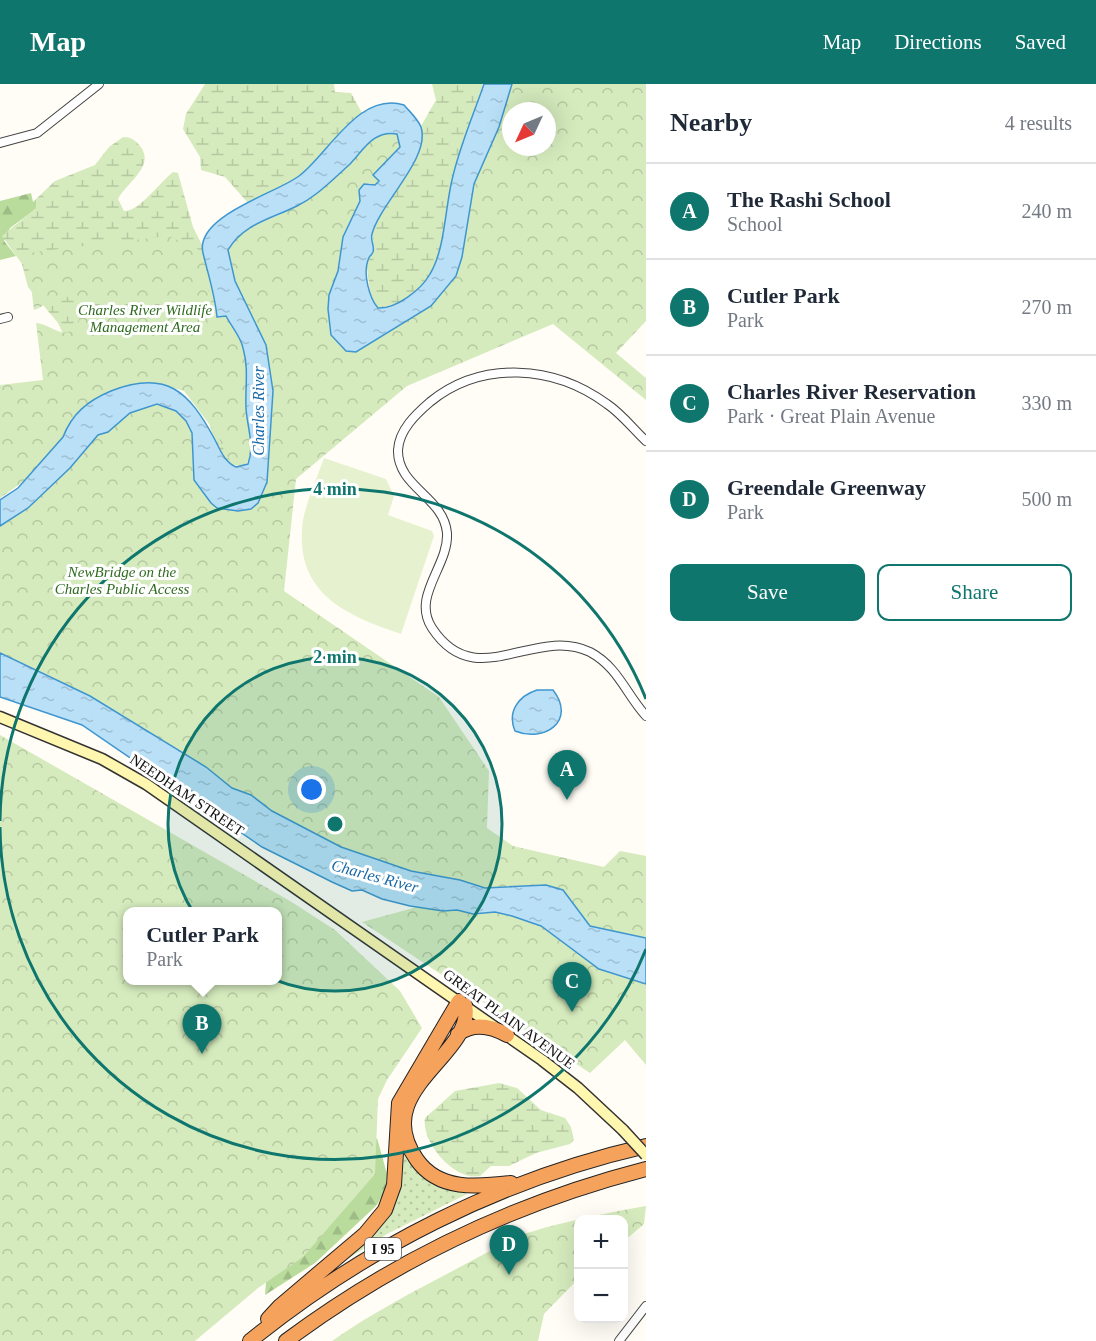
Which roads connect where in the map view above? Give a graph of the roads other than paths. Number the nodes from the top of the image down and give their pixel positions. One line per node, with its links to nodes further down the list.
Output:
1 (99, 84): 2 (street)
2 (0, 143)
3 (646, 441): 4 (street)
4 (646, 716)
5 (0, 717): 6 (main road, NEEDHAM STREET)
6 (344, 921): 7 (main road, GREAT PLAIN AVENUE)
7 (462, 1003): 8 (main road, GREAT PLAIN AVENUE); 9 (highway); 15 (highway)
8 (507, 1035): 9 (highway); 11 (main road, GREAT PLAIN AVENUE, bridge)
9 (457, 1036): 13 (highway)
10 (646, 1146): 13 (highway, I 95)
11 (646, 1155)
12 (646, 1169): 16 (highway, I 95)
13 (531, 1181): 15 (highway, I 95)
14 (646, 1306): 17 (street)
15 (250, 1341)
16 (286, 1341)
17 (619, 1341)

